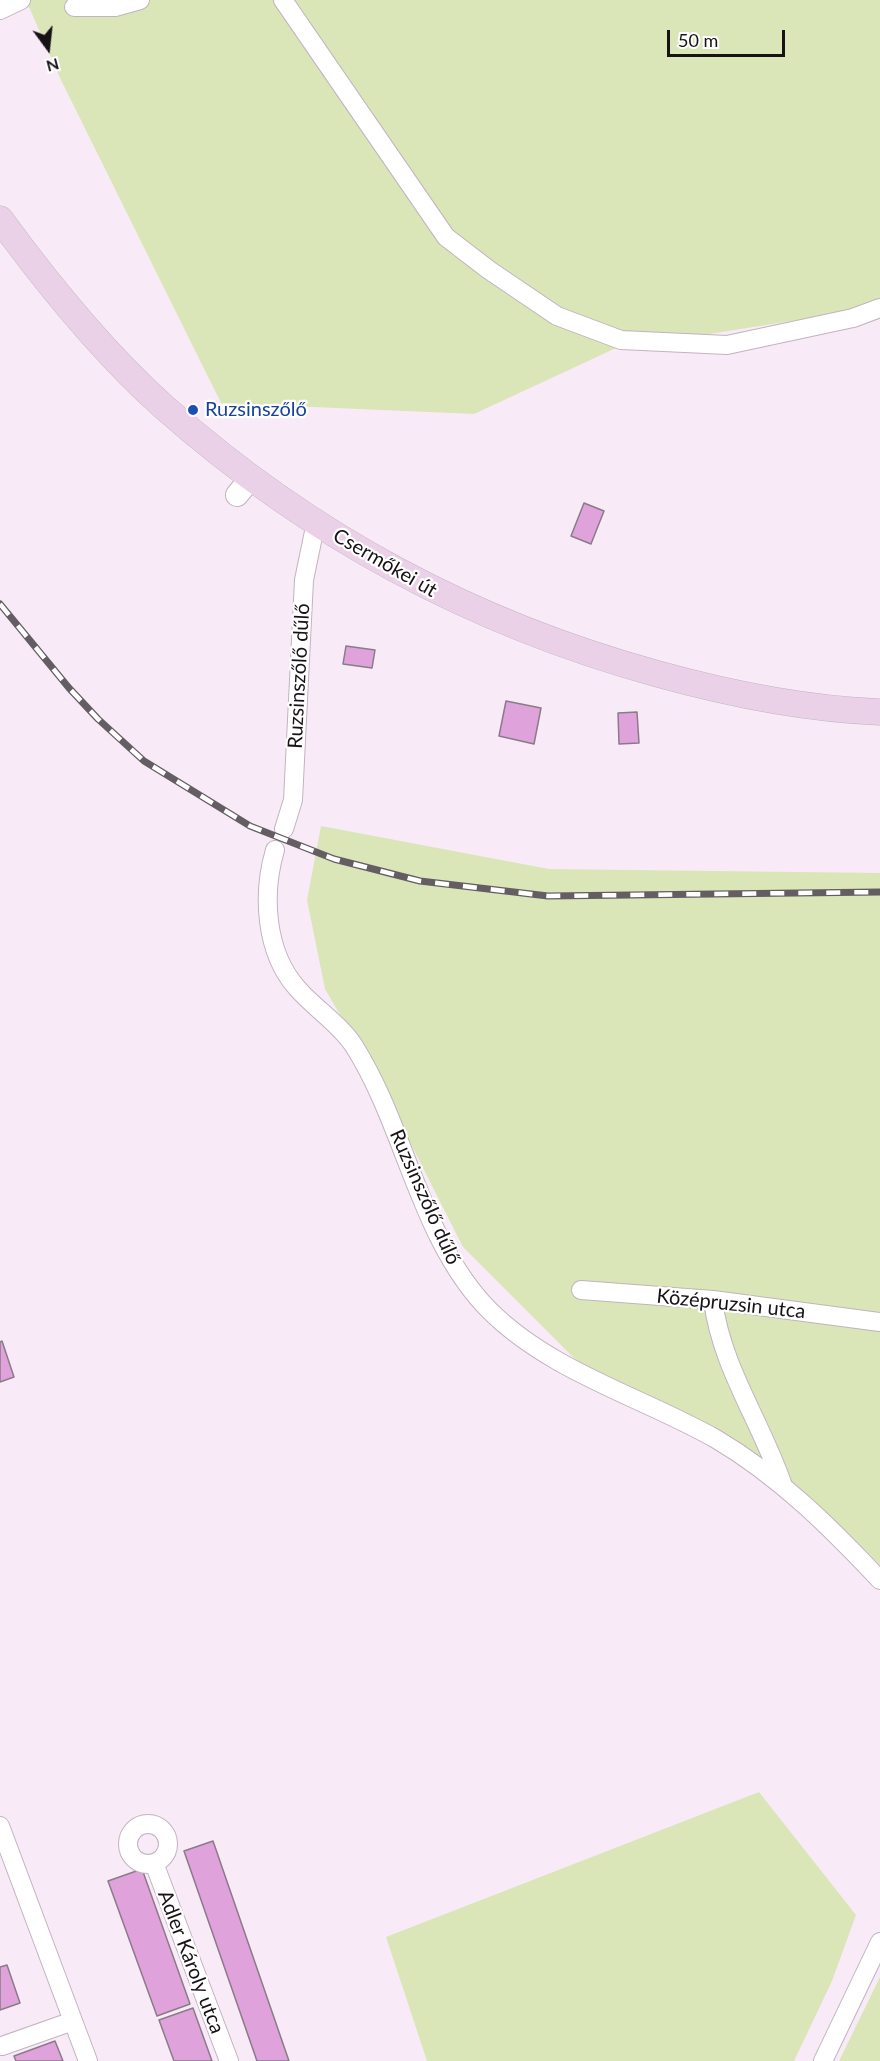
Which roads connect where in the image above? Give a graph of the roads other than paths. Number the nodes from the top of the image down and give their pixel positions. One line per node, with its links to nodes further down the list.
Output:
1 (21, 0): 5 (street)
2 (140, 0): 4 (street)
3 (283, 0): 7 (street)
4 (74, 7)
5 (0, 10)
6 (0, 219): 8 (main road, Csermőkei út)
7 (880, 308)
8 (316, 522): 9 (main road, Csermőkei út); 10 (street, Ruzsinszőlő dűlő)
9 (880, 712)
10 (284, 828)
11 (275, 850): 15 (street, Ruzsinszőlő dűlő)
12 (581, 1290): 13 (street, Középruzsin utca)
13 (713, 1300): 14 (street, Középruzsin utca); 15 (street)
14 (880, 1322)
15 (783, 1486): 16 (street, Ruzsinszőlő dűlő)
16 (880, 1580)
17 (0, 1827): 20 (street)
18 (154, 1863): 23 (street, Adler Károly utca)
19 (880, 1942): 24 (street)
20 (73, 2021): 21 (street); 22 (street)
21 (2, 2046)
22 (88, 2061)
23 (229, 2061)
24 (823, 2061)

